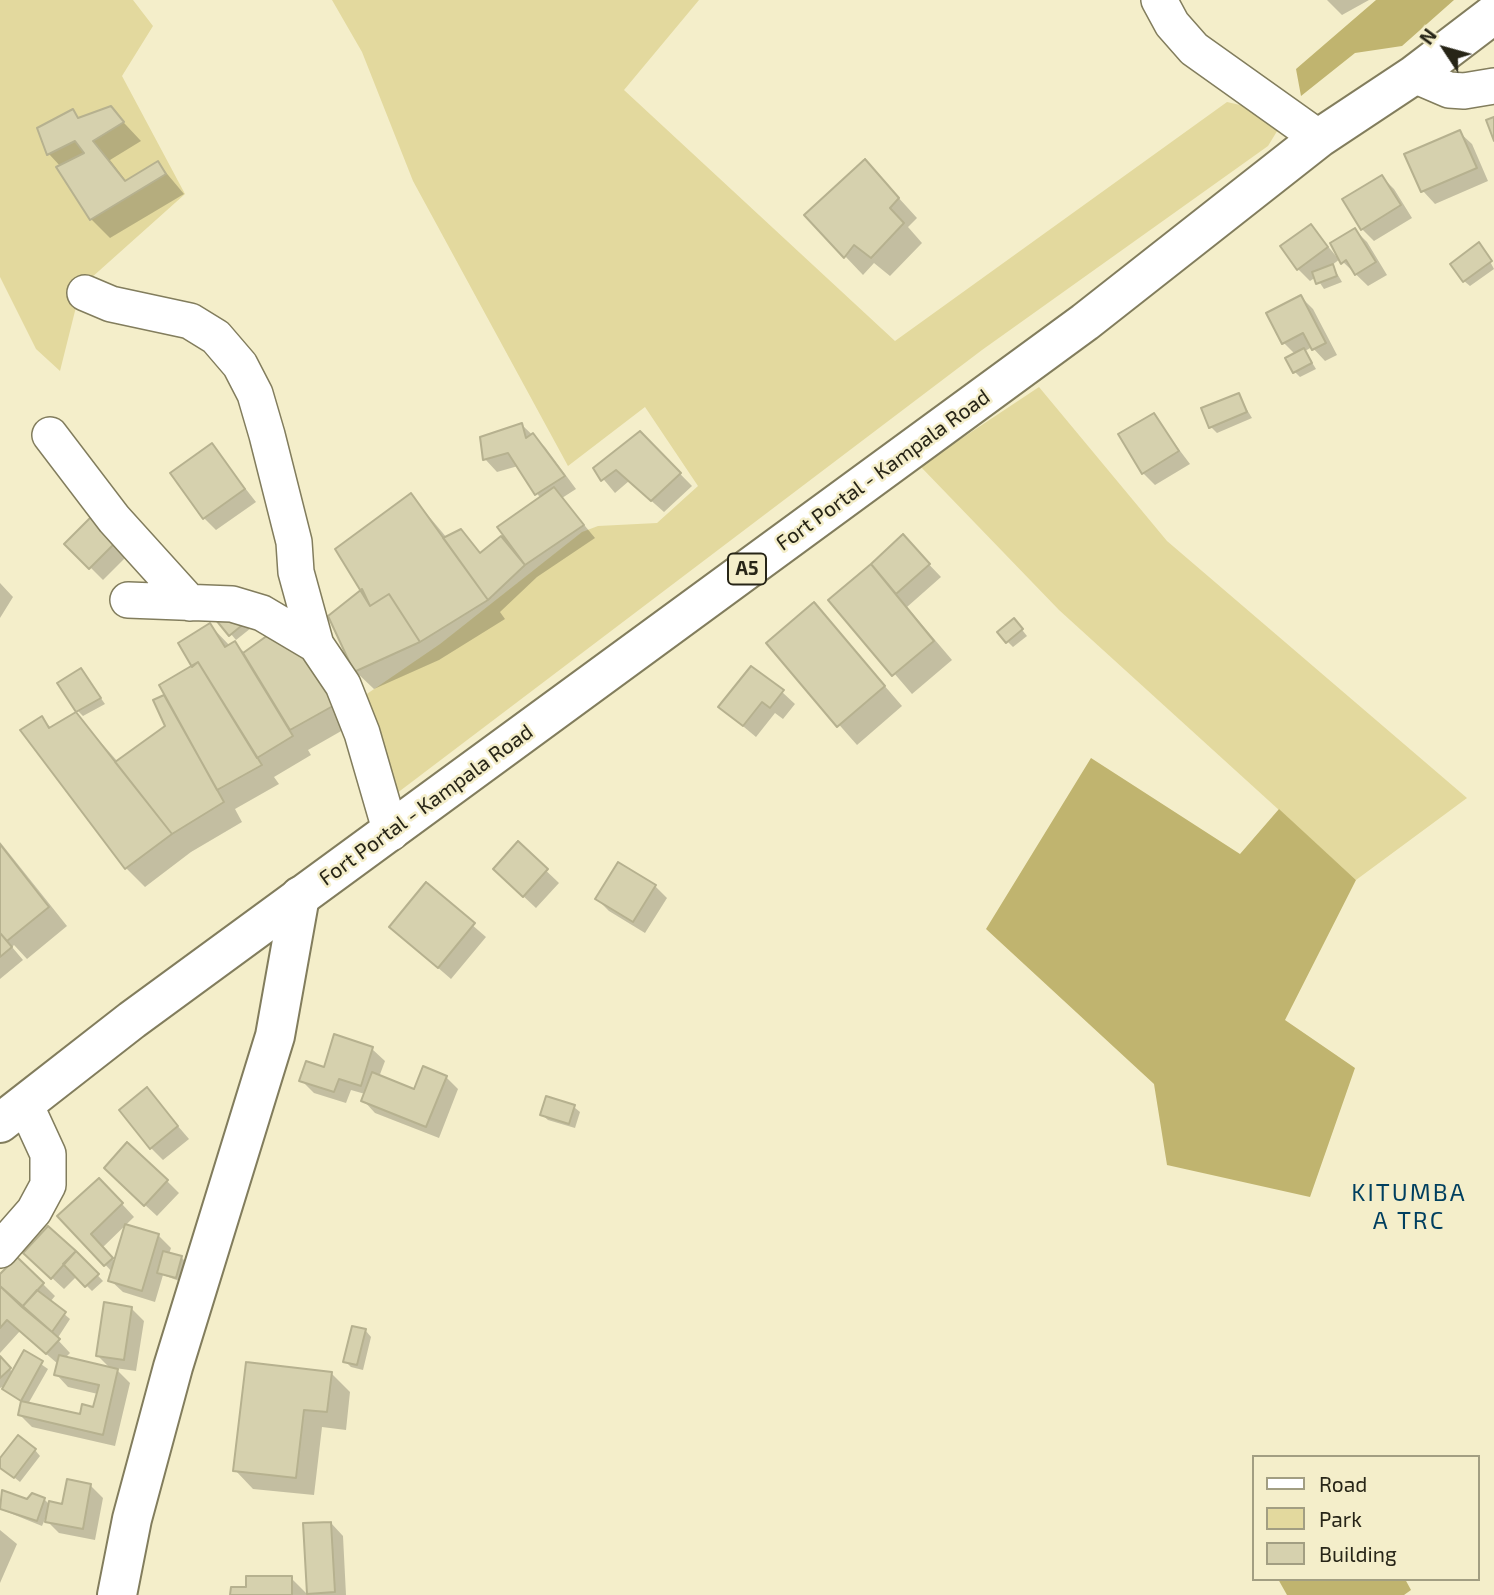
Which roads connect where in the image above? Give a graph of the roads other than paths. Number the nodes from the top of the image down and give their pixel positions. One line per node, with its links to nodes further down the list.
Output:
1 (1159, 0): 5 (street)
2 (1494, 14): 3 (main road, Fort Portal - Kampala Road / A5)
3 (1414, 75): 4 (street); 5 (main road, Fort Portal - Kampala Road / A5)
4 (1494, 86)
5 (1319, 138): 11 (main road, Fort Portal - Kampala Road / A5)
6 (85, 293): 10 (street)
7 (50, 435): 9 (street)
8 (128, 600): 9 (street)
9 (190, 604): 10 (street)
10 (316, 645): 11 (street)
11 (391, 834): 12 (main road, Fort Portal - Kampala Road / A5)
12 (300, 896): 13 (main road, Fort Portal - Kampala Road / A5); 15 (main road)
13 (13, 1114): 14 (street)
14 (0, 1250)
15 (117, 1595)

